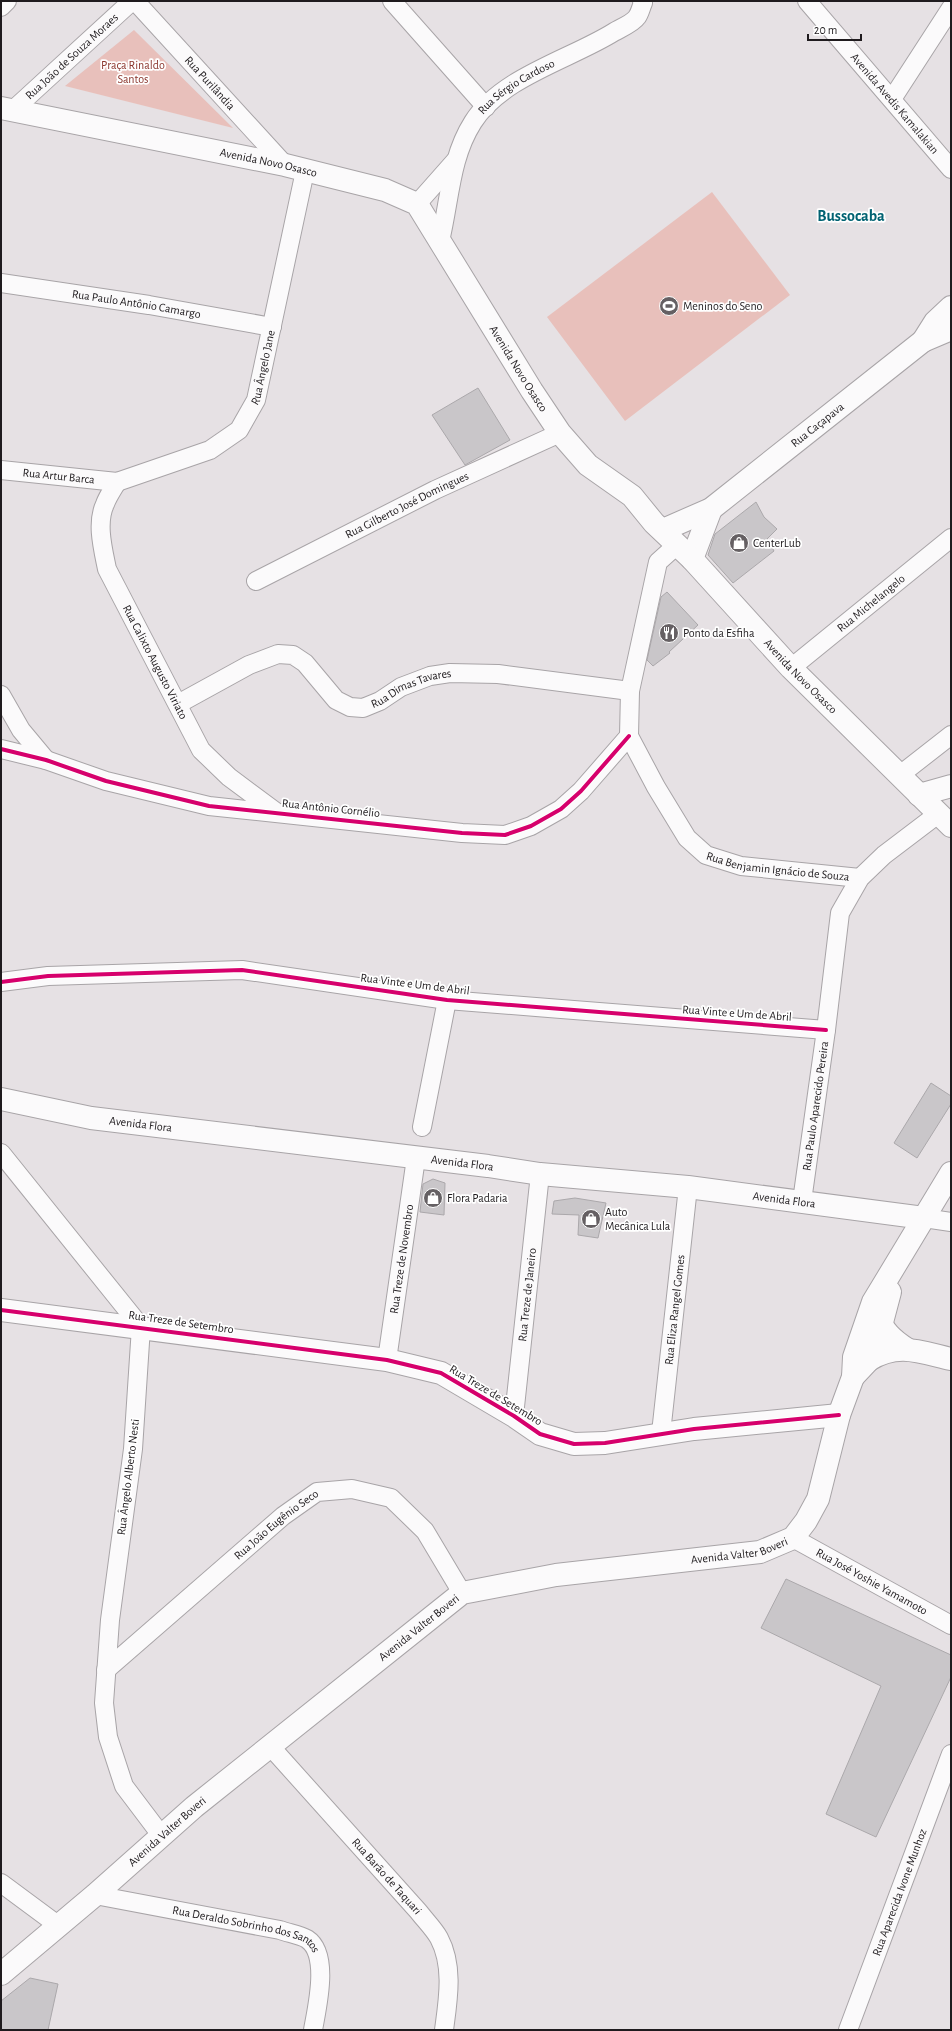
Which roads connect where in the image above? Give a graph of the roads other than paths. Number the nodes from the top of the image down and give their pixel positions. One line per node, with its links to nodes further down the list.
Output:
1 (7, 1): 6 (street)
2 (133, 1): 10 (street, Rua João de Souza Moraes); 12 (street, Rua Purilândia)
3 (392, 1): 9 (street)
4 (642, 1): 9 (street, Rua Sérgio Cardoso)
5 (807, 1): 8 (street, Avenida Avedis Kamalakian)
6 (1, 7)
7 (951, 8): 8 (street)
8 (892, 99): 13 (street, Avenida Avedis Kamalakian)
9 (486, 107): 11 (street, Rua Sérgio Cardoso)
10 (6, 110): 12 (main road, Avenida Novo Osasco)
11 (454, 161): 14 (street, Rua Sérgio Cardoso); 15 (street, Rua Sérgio Cardoso)
12 (295, 168): 14 (main road, Avenida Novo Osasco); 18 (street, Rua Ângelo Jane)
13 (951, 169)
14 (418, 204): 15 (main road, Avenida Novo Osasco)
15 (440, 241): 21 (main road, Avenida Novo Osasco)
16 (1, 283): 18 (street, Rua Paulo Antônio Camargo)
17 (951, 307): 20 (main road, Rua Caçapava)
18 (272, 327): 23 (street, Rua Ângelo Jane)
19 (951, 329): 20 (main road, Rua Caçapava)
20 (923, 341): 24 (main road, Rua Caçapava)
21 (560, 433): 26 (main road, Avenida Novo Osasco); 27 (street, Rua Gilberto José Domingues)
22 (1, 470): 23 (street, Rua Artur Barca)
23 (117, 482): 31 (street, Rua Calixto Augusto Viriato)
24 (710, 509): 26 (main road); 26 (main road, Rua Caçapava)
25 (951, 538): 28 (street, Rua Michelangelo)
26 (678, 544): 28 (main road, Avenida Novo Osasco); 29 (street)
27 (256, 581)
28 (791, 668): 36 (main road, Avenida Novo Osasco)
29 (630, 691): 31 (street, Rua Dimas Tavares); 33 (street)
30 (1, 695): 35 (street)
31 (178, 704): 39 (street, Rua Calixto Augusto Viriato)
32 (951, 735): 36 (street)
33 (629, 736): 39 (street, Rua Antônio Cornélio); 41 (street, Rua Benjamin Ignácio de Souza)
34 (1, 749): 35 (street, Rua Antônio Cornélio)
35 (46, 760): 39 (street, Rua Antônio Cornélio)
36 (900, 776): 38 (main road, Avenida Novo Osasco)
37 (951, 786): 38 (main road)
38 (919, 795): 40 (main road)
39 (276, 812)
40 (945, 820): 41 (street, Rua Paulo Aparecido Pereira)
41 (860, 878): 44 (street, Rua Paulo Aparecido Pereira)
42 (1, 982): 43 (street, Rua Vinte e Um de Abril)
43 (447, 1000): 44 (street, Rua Vinte e Um de Abril); 46 (street)
44 (826, 1030): 52 (street, Rua Paulo Aparecido Pereira)
45 (1, 1100): 48 (main road, Avenida Flora)
46 (422, 1127)
47 (1, 1154): 59 (street)
48 (416, 1158): 50 (main road, Avenida Flora); 62 (street, Rua Treze de Novembro)
49 (951, 1173): 53 (main road, Avenida Valter Boveri)
50 (540, 1174): 51 (main road, Avenida Flora); 66 (street, Rua Treze de Janeiro)
51 (688, 1187): 52 (main road, Avenida Flora); 67 (street, Rua Eliza Rangel Gomes)
52 (802, 1202): 53 (main road, Avenida Flora)
53 (924, 1218): 54 (street); 55 (main road, Avenida Valter Boveri)
54 (951, 1222)
55 (893, 1271): 56 (main road, Avenida Valter Boveri); 58 (main road, Avenida Valter Boveri)
56 (873, 1302): 58 (main road); 64 (main road, Avenida Valter Boveri)
57 (1, 1310): 59 (main road, Rua Treze de Setembro)
58 (881, 1326): 60 (main road); 63 (main road, Avenida Valter Boveri)
59 (141, 1327): 62 (main road, Rua Treze de Setembro); 71 (street, Rua Ângelo Alberto Nesti)
60 (907, 1350): 61 (main road); 63 (main road)
61 (951, 1358)
62 (387, 1360): 66 (main road, Rua Treze de Setembro)
63 (869, 1360): 64 (main road, Avenida Valter Boveri)
64 (853, 1377): 65 (main road, Avenida Valter Boveri)
65 (839, 1415): 67 (main road, Rua Treze de Setembro); 68 (main road, Avenida Valter Boveri)
66 (514, 1416): 67 (main road, Rua Treze de Setembro)
67 (661, 1433)
68 (793, 1538): 69 (main road, Avenida Valter Boveri); 70 (street, Rua José Yoshie Yamamoto)
69 (462, 1593): 71 (street, Rua João Eugênio Seco); 72 (main road, Avenida Valter Boveri)
70 (951, 1625)
71 (106, 1670): 74 (street, Rua Ângelo Alberto Nesti)
72 (270, 1746): 74 (main road, Avenida Valter Boveri); 80 (street, Rua Barão de Taquari)
73 (951, 1754): 81 (street, Rua Aparecida Ivone Munhoz)
74 (161, 1835): 76 (main road, Avenida Valter Boveri)
75 (1, 1883): 77 (street)
76 (95, 1895): 77 (main road, Avenida Valter Boveri); 79 (street, Rua Deraldo Sobrinho dos Santos)
77 (58, 1926): 78 (main road, Avenida Valter Boveri)
78 (1, 1974)
79 (313, 2030)
80 (444, 2030)
81 (848, 2030)

